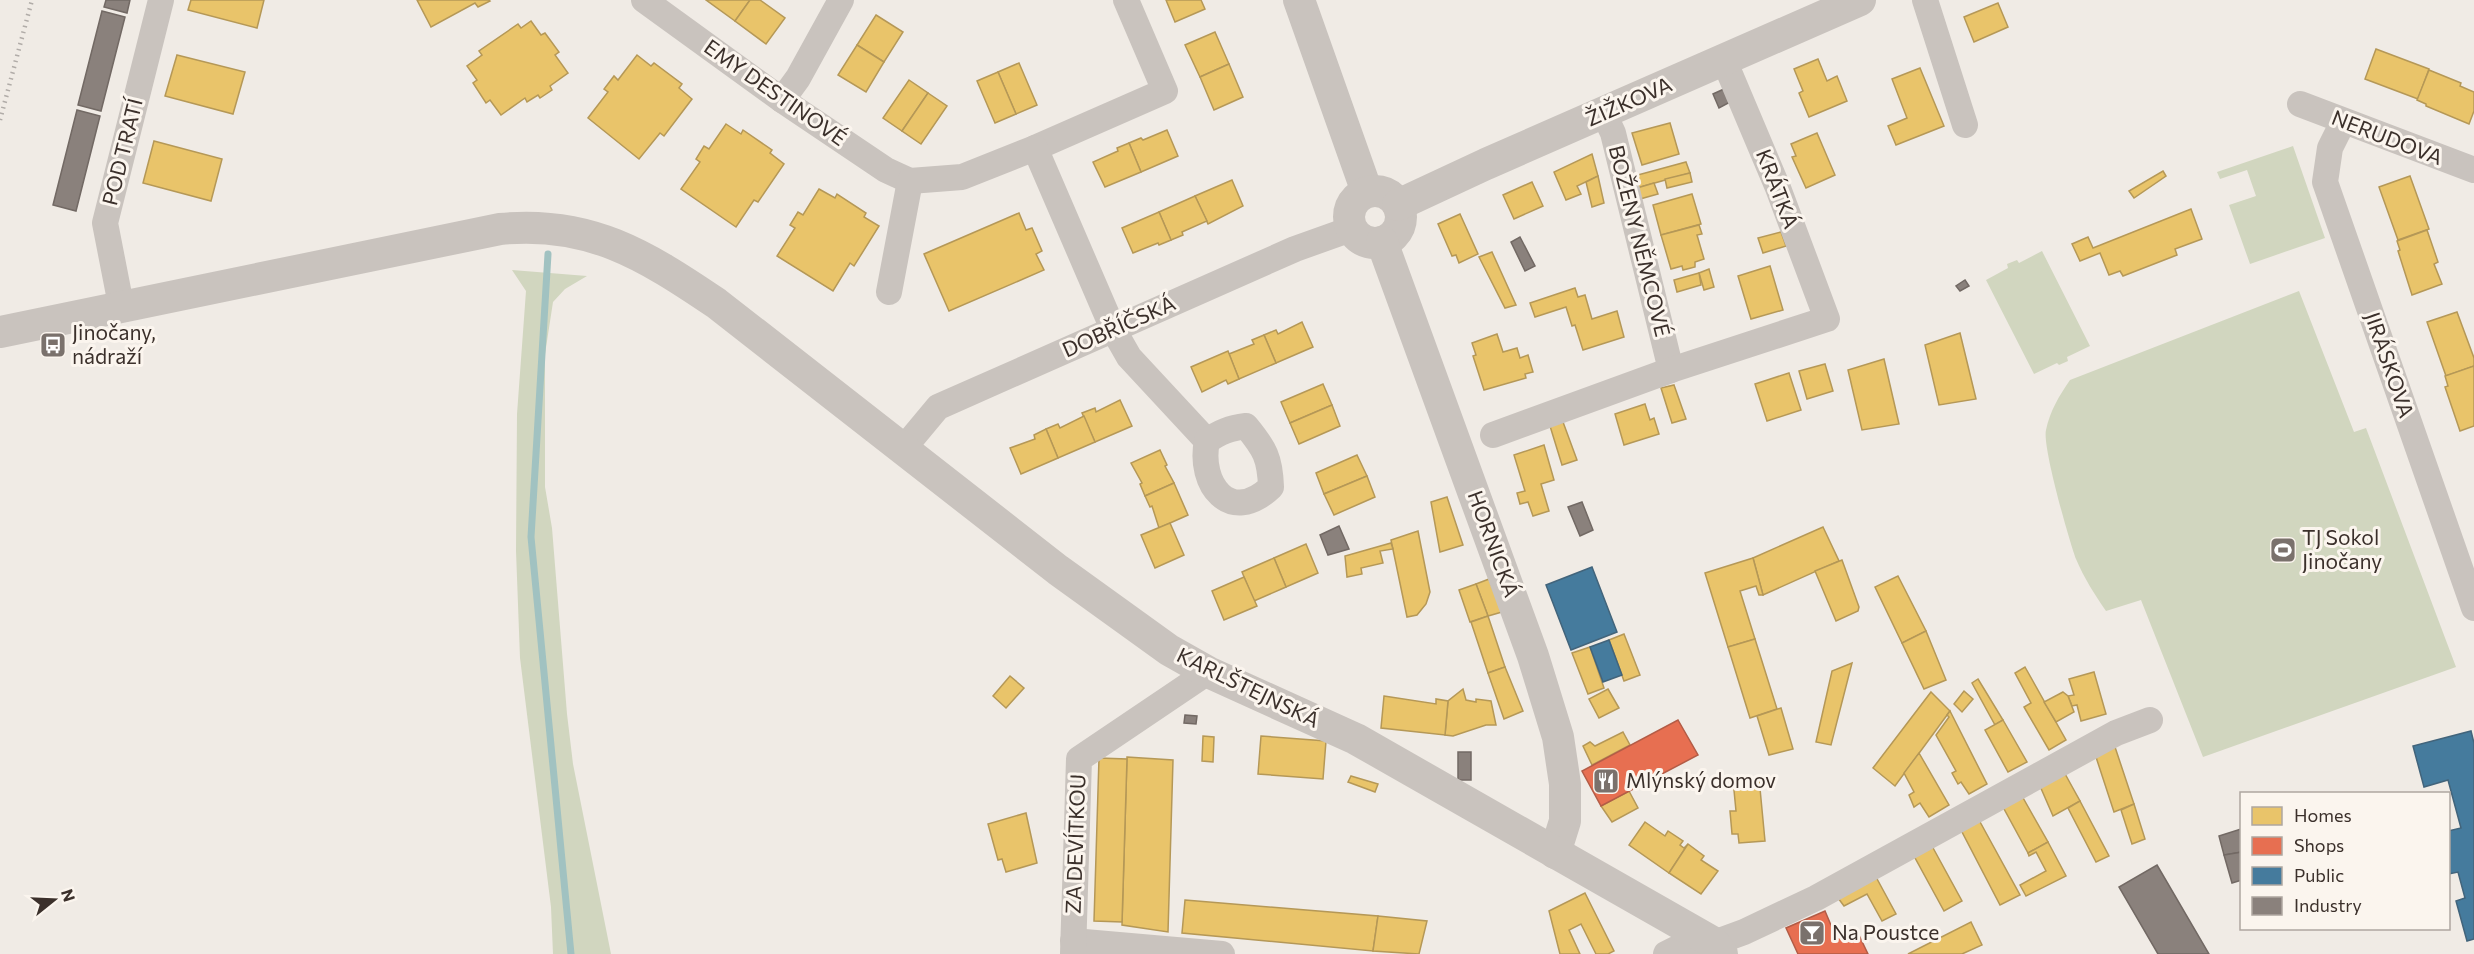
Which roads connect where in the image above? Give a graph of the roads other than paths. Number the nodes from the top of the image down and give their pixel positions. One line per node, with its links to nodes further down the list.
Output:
1 (161, 0): 22 (street, POD TRATÍ)
2 (644, 0): 9 (street, EMY DESTINOVÉ)
3 (842, 0): 9 (street)
4 (1126, 0): 14 (street)
5 (1299, 0): 17 (street)
6 (1860, 0): 8 (street, ŽIŽKOVA)
7 (1925, 0): 13 (street)
8 (1724, 60): 11 (street, ŽIŽKOVA); 25 (street, KRÁTKÁ)
9 (782, 100): 16 (street, EMY DESTINOVÉ)
10 (2300, 104): 12 (street, NERUDOVA)
11 (1604, 114): 18 (street, ŽIŽKOVA); 25 (street, BOŽENY NĚMCOVÉ)
12 (2343, 122): 15 (street, NERUDOVA); 29 (street, JIRÁSKOVA)
13 (1965, 125)
14 (1035, 148): 16 (street); 23 (street)
15 (2474, 170)
16 (910, 181): 21 (street)
17 (1367, 192): 18 (street); 19 (street)
18 (1398, 205): 20 (street)
19 (1351, 229): 20 (street); 23 (street, DOBŘÍČSKÁ)
20 (1382, 242): 32 (street, HORNICKÁ)
21 (888, 292)
22 (121, 305): 24 (street, KARLŠTEJNSKÁ); 28 (street, KARLŠTEJNSKÁ)
23 (1113, 330): 27 (street); 28 (street, DOBŘÍČSKÁ)
24 (0, 332)
25 (1671, 370): 26 (street)
26 (1493, 435)
27 (1207, 441)
28 (903, 449): 30 (street, KARLŠTEJNSKÁ)
29 (2474, 608)
30 (1208, 672): 32 (street, KARLŠTEJNSKÁ); 33 (street, ZA DEVÍTKOU)
31 (2150, 720): 34 (street)
32 (1555, 853): 34 (street, KARLŠTEJNSKÁ)
33 (1073, 947): 35 (street, ZA DEVÍTKOU)
34 (1718, 948): 36 (street)
35 (1222, 954)
36 (1666, 954)

